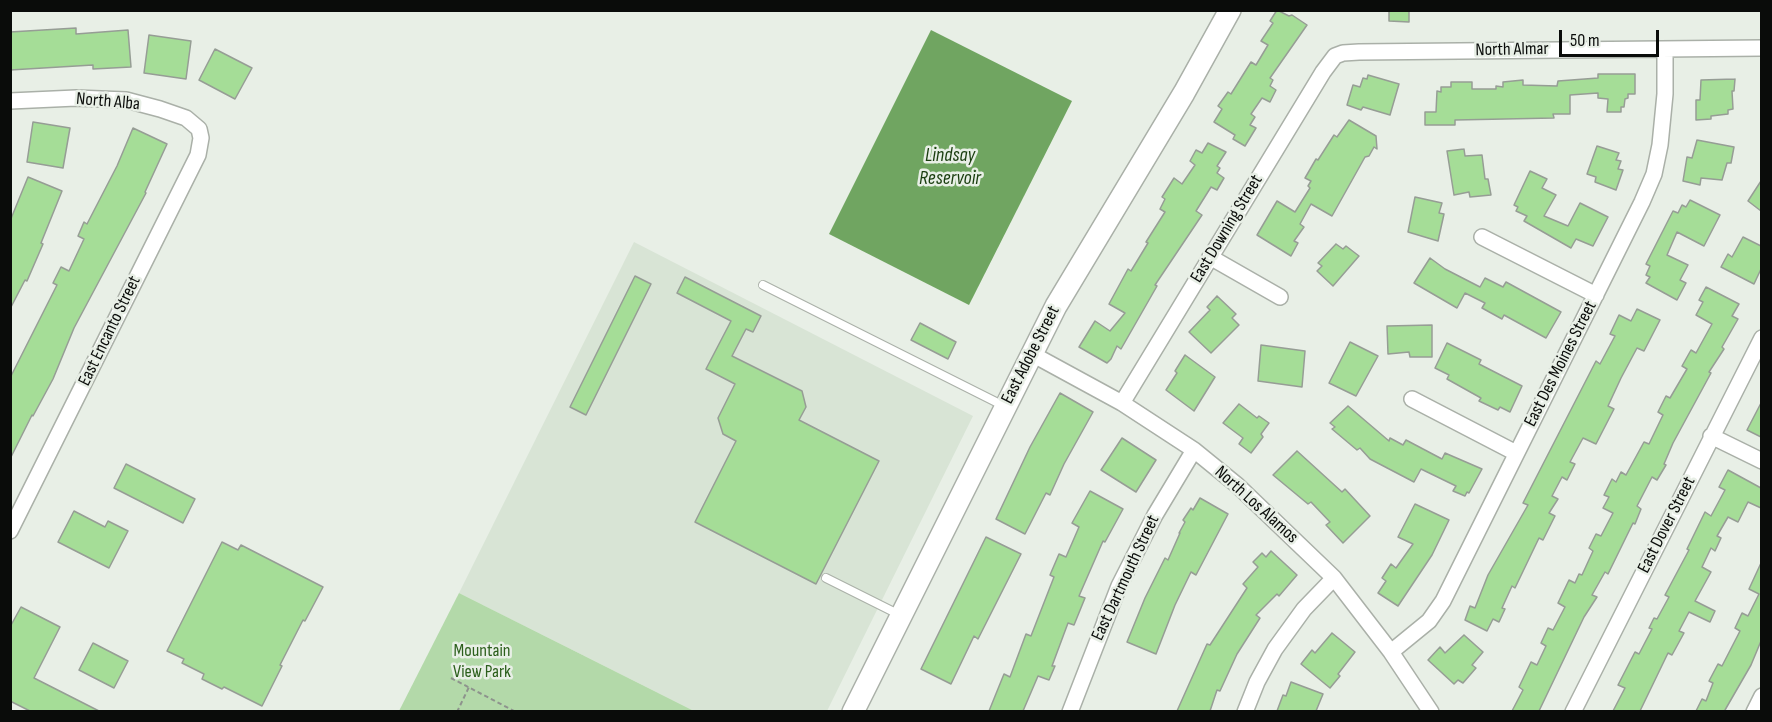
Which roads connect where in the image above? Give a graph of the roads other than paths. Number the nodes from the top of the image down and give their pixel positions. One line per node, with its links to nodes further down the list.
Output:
1 (1230, 10): 13 (street, East Adobe Street)
2 (1761, 48): 3 (street, North Almar)
3 (1665, 49): 4 (street, North Almar); 10 (street, East Des Moines Street)
4 (1335, 56): 8 (street, East Downing Street)
5 (10, 100): 6 (street, North Alba)
6 (199, 129): 21 (street, East Encanto Street)
7 (1482, 237): 10 (street)
8 (1210, 257): 11 (street); 15 (street, East Downing Street)
9 (764, 285): 16 (lane)
10 (1596, 295): 19 (street, East Des Moines Street)
11 (1280, 297)
12 (1761, 338): 17 (street, East Dover Street)
13 (1032, 354): 15 (street, North Los Alamos); 16 (street, East Adobe Street)
14 (1412, 399): 19 (street)
15 (1122, 403): 18 (street, North Los Alamos)
16 (1005, 407): 24 (street, East Adobe Street)
17 (1711, 436): 20 (street); 31 (street, East Dover Street)
18 (1194, 450): 23 (street, North Los Alamos); 28 (street, East Dartmouth Street)
19 (1516, 453): 25 (street, East Des Moines Street)
20 (1761, 461)
21 (10, 531)
22 (826, 578): 24 (lane)
23 (1334, 578): 25 (street, North Los Alamos); 29 (street)
24 (901, 616): 27 (street, East Adobe Street)
25 (1391, 652): 30 (street, North Los Alamos)
26 (1761, 696): 32 (street)
27 (853, 711)
28 (1070, 711)
29 (1245, 711)
30 (1431, 711)
31 (1573, 711)
32 (1754, 711)

